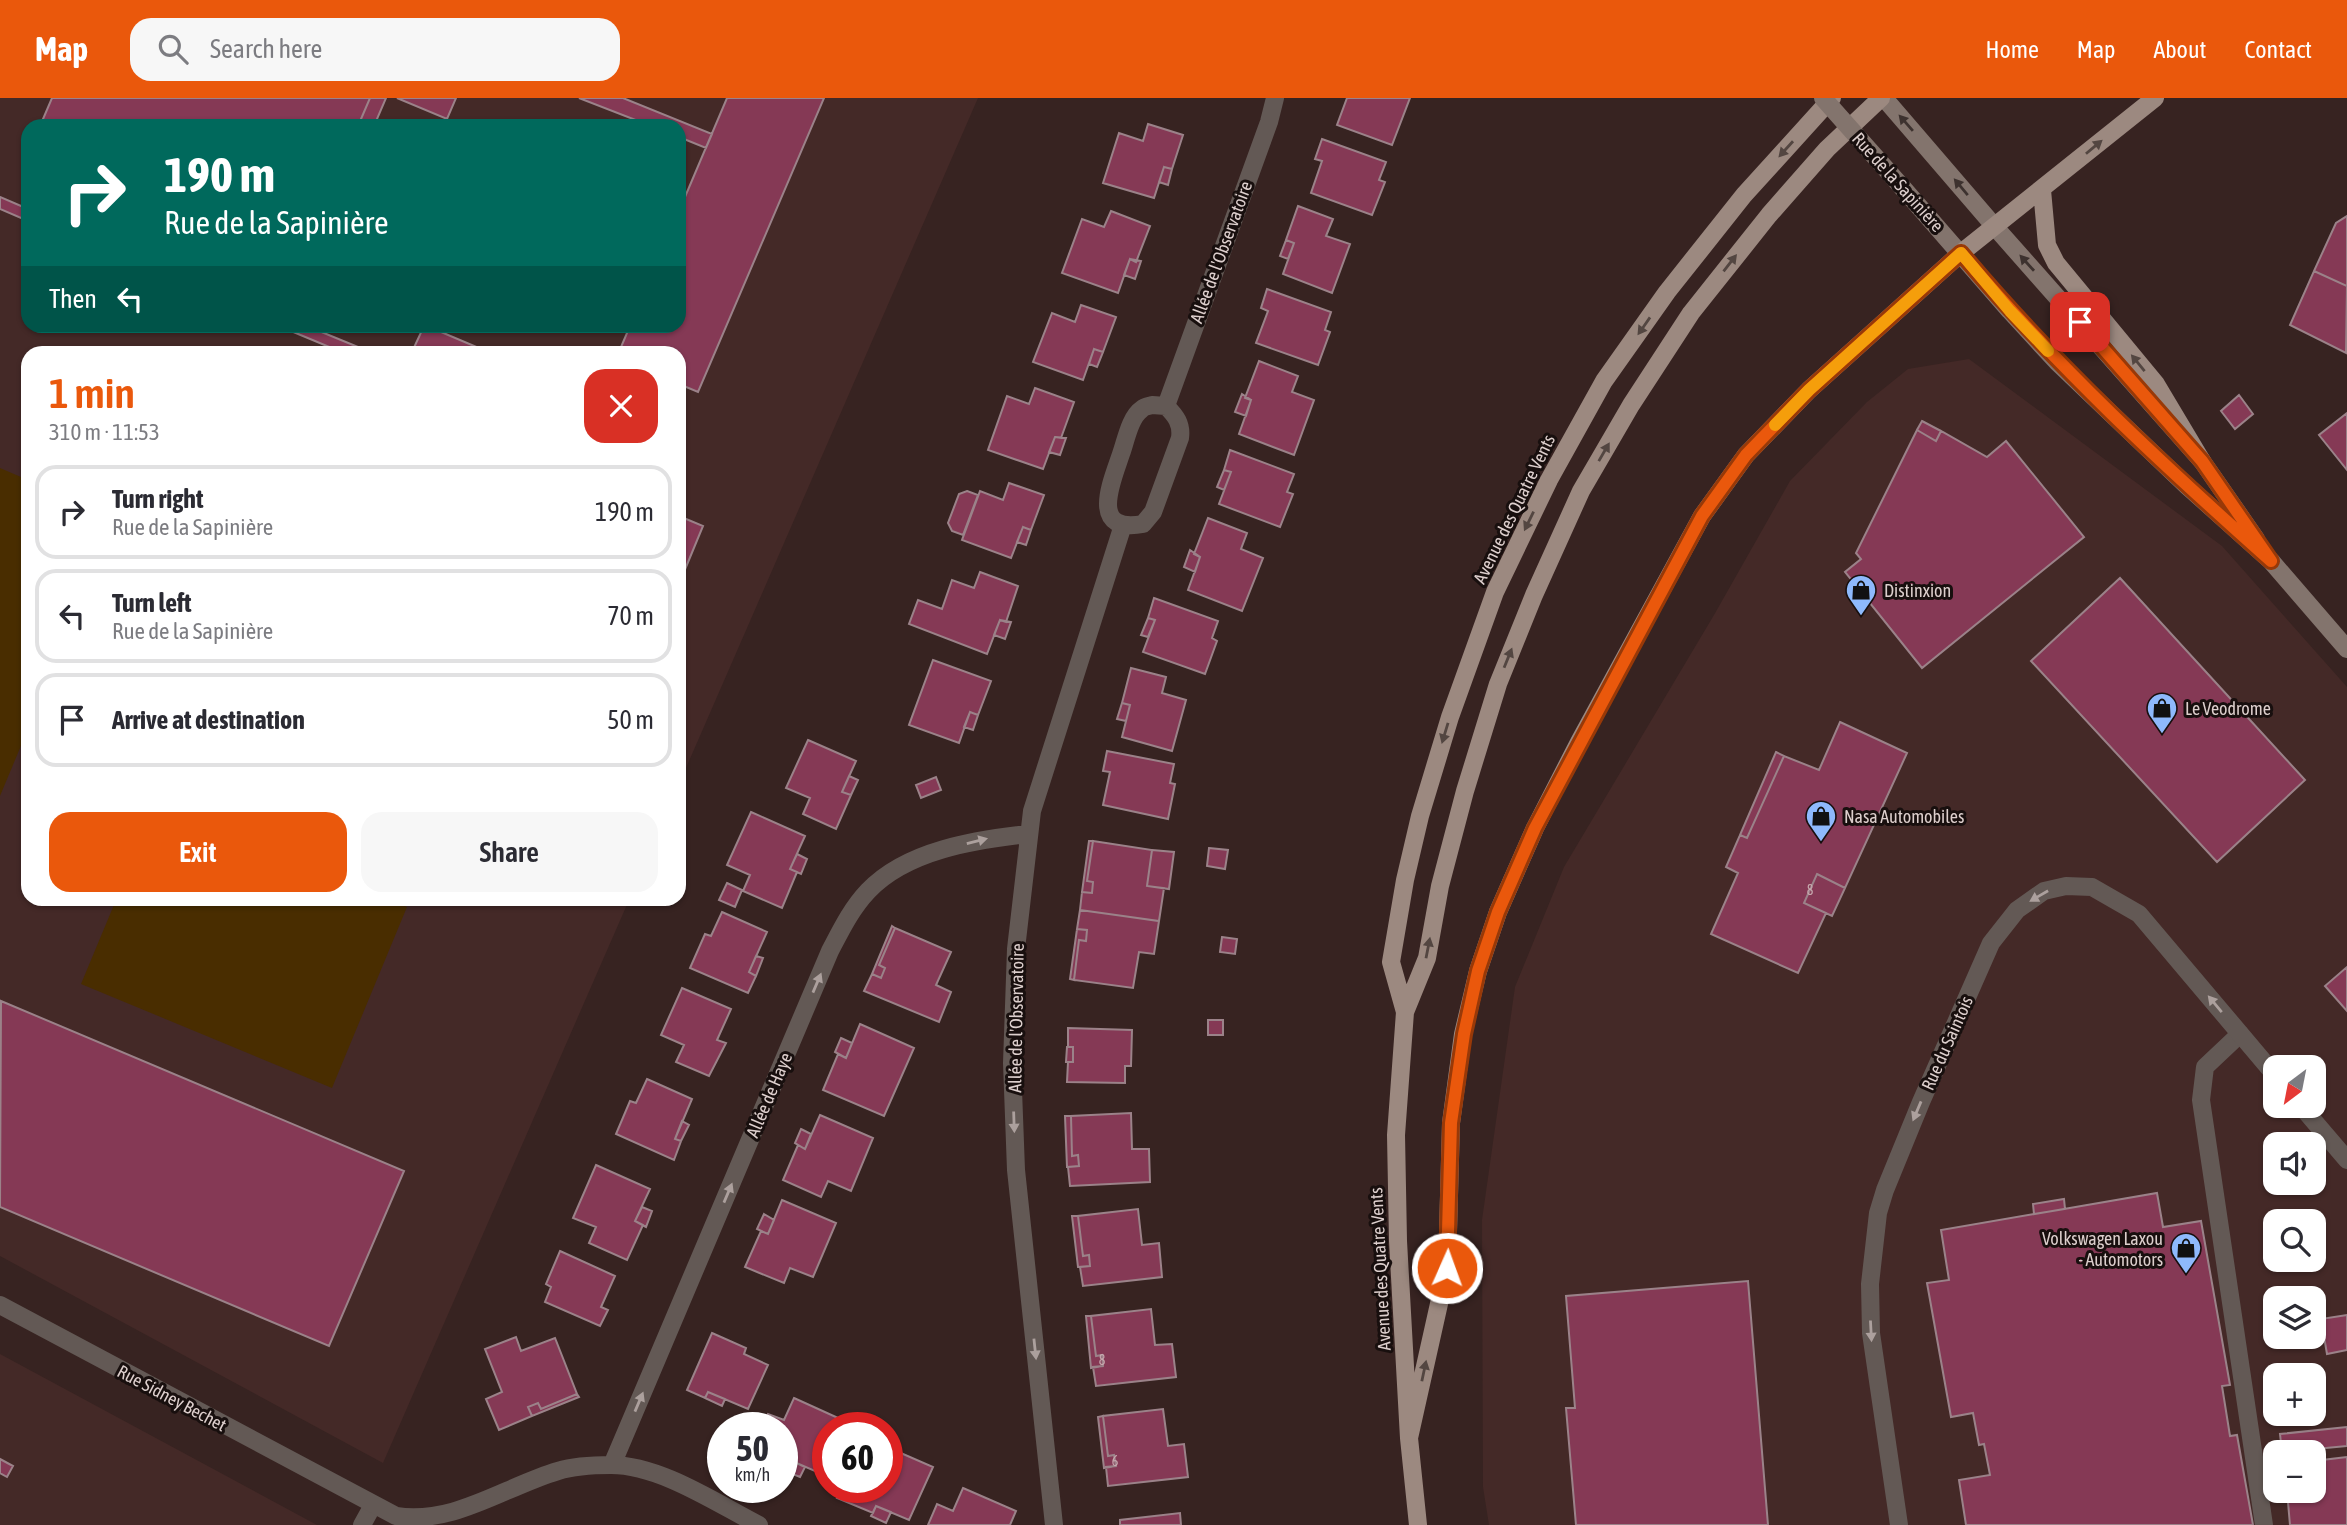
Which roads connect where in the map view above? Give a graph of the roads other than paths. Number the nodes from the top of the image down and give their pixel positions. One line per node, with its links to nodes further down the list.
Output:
1 (1275, 98): 9 (street, Allée de l'Observatoire)
2 (1823, 98): 8 (street, Rue de la Sapinière, bridge)
3 (1832, 98): 15 (main road, Avenue des Quatre Vents, one-way to 15)
4 (2155, 98): 6 (main road, one-way to 4)
5 (1878, 101): 7 (street, Rue de la Sapinière, one-way to 5); 15 (main road, Avenue des Quatre Vents, one-way to 5)
6 (2042, 190): 7 (main road); 10 (main road, one-way to 6)
7 (1994, 227): 8 (main road); 10 (street, Rue de la Sapinière, one-way to 7)
8 (1961, 253): 12 (street, Rue de la Sapinière); 21 (main road, one-way to 8)
9 (1166, 406): 11 (street); 11 (street)
10 (2202, 461): 12 (street, Rue de la Sapinière)
11 (1123, 524): 14 (street, Allée de l'Observatoire)
12 (2271, 561): 13 (street, Rue de la Sapinière)
13 (2347, 649)
14 (1028, 834): 22 (street, Allée de Haye, one-way to 14); 26 (street, Allée de l'Observatoire, one-way to 26)
15 (1405, 1012): 21 (main road, Avenue des Quatre Vents)
16 (2240, 1034): 17 (street, Rue du Saintois); 28 (street, Rue du Saintois, one-way to 28); 29 (street)
17 (2263, 1061)
18 (2311, 1118): 19 (street)
19 (2347, 1160)
20 (0, 1305): 23 (street, Rue Sidney Bechet)
21 (1409, 1438): 27 (main road, Avenue des Quatre Vents)
22 (612, 1465): 23 (street, Rue Sidney Bechet); 25 (street, Rue Sidney Bechet)
23 (373, 1506): 24 (street)
24 (362, 1525)
25 (759, 1525)
26 (1054, 1525)
27 (1418, 1525)
28 (1899, 1525)
29 (2264, 1525)

